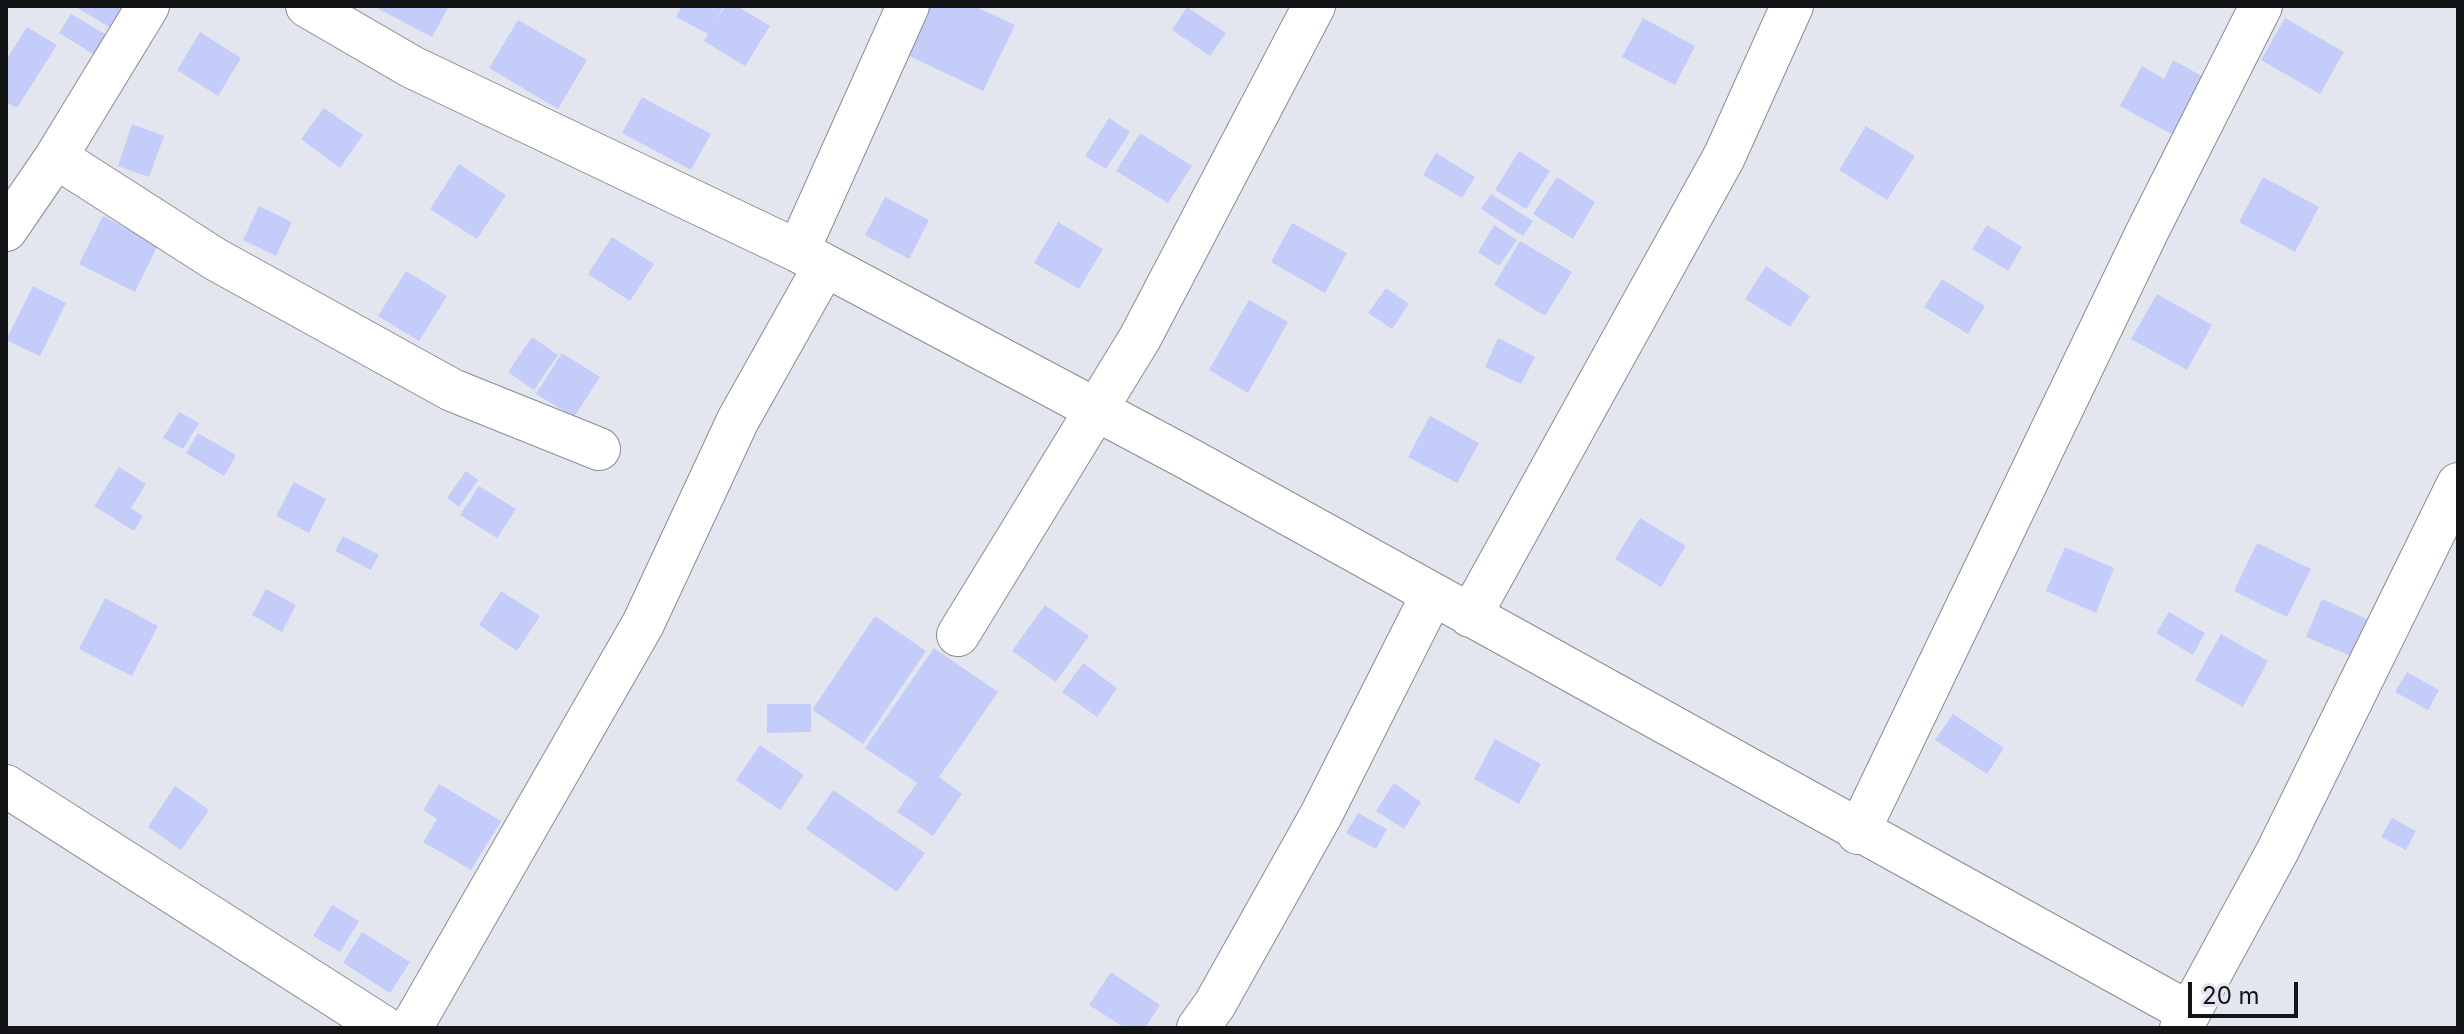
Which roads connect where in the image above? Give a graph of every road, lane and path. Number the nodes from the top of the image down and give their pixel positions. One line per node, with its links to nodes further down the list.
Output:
1 (148, 6): 7 (street)
2 (307, 6): 9 (street)
3 (908, 6): 9 (street)
4 (1314, 6): 10 (street)
5 (1792, 6): 14 (street)
6 (2261, 6): 17 (street)
7 (56, 157): 8 (street); 11 (street)
8 (6, 230)
9 (811, 259): 10 (street); 20 (street)
10 (1097, 411): 13 (street); 15 (street)
11 (599, 449)
12 (2458, 484): 18 (street)
13 (1432, 595): 14 (street); 21 (street)
14 (1470, 616): 17 (street)
15 (958, 635)
16 (6, 786): 19 (street)
17 (1858, 833): 18 (street)
18 (2184, 1020)
19 (385, 1028)
20 (411, 1028)
21 (1198, 1028)

